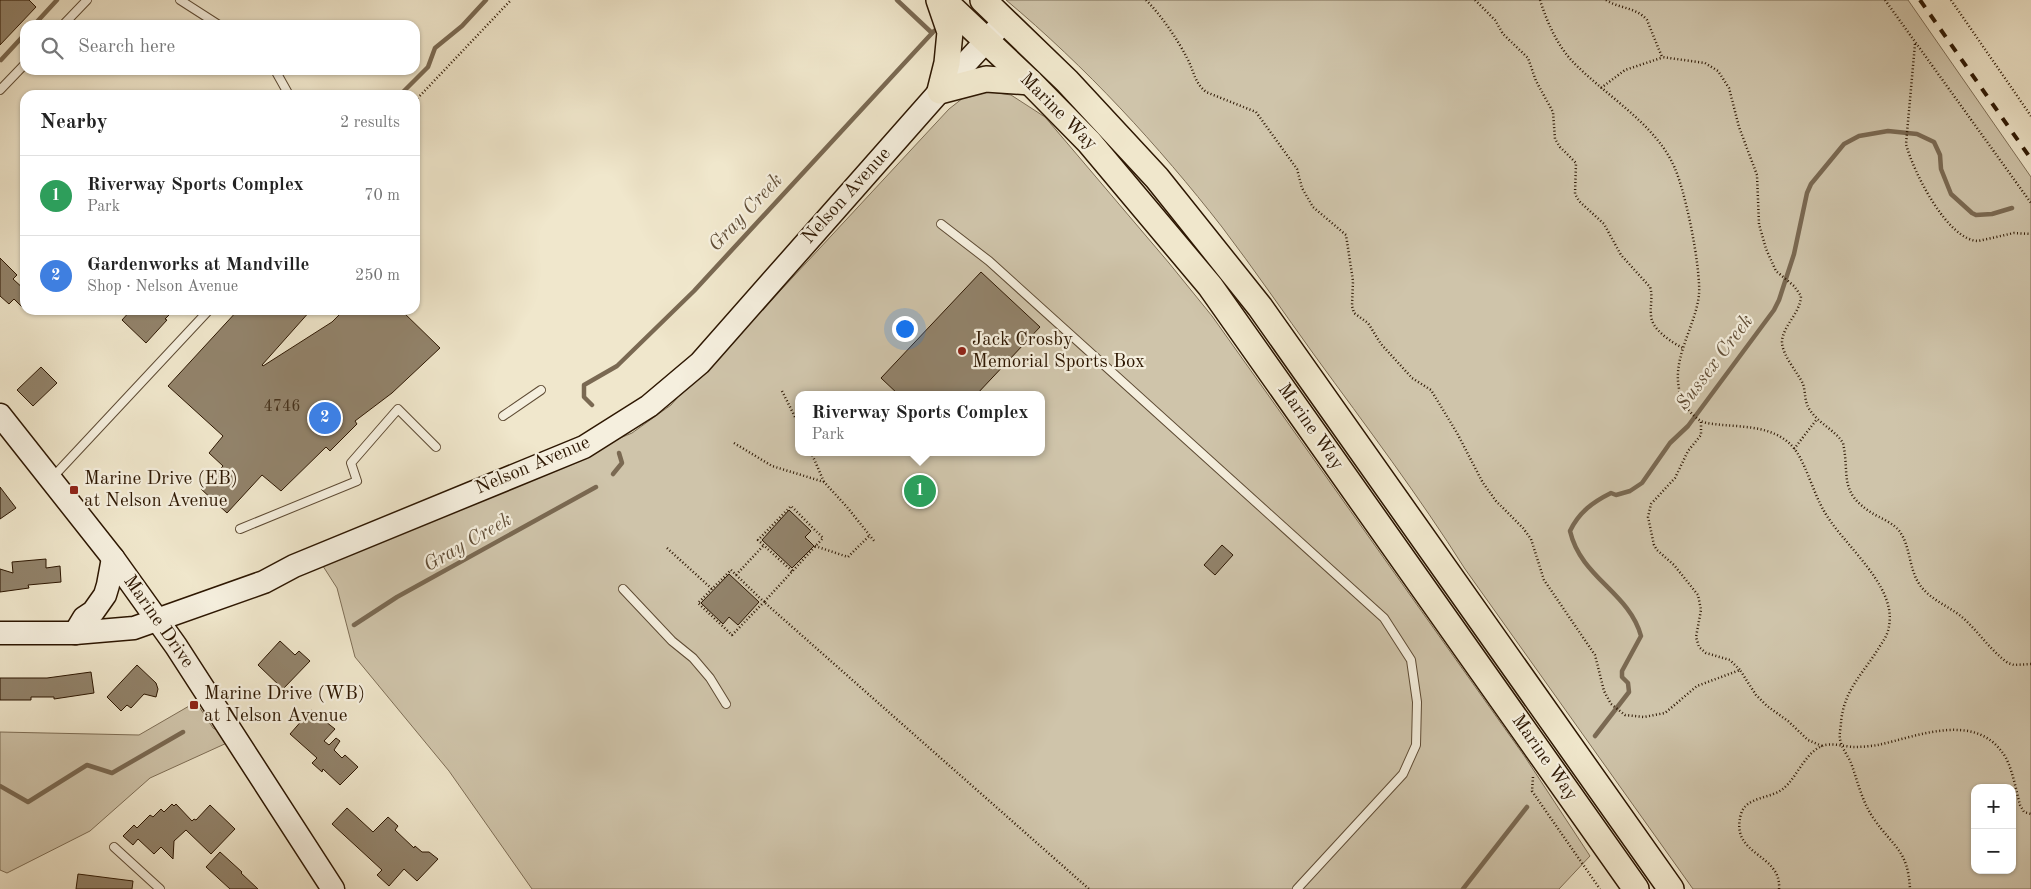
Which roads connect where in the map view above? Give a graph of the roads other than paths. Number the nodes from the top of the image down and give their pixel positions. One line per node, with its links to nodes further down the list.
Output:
1 (87, 0): 5 (lane)
2 (180, 0): 6 (lane)
3 (941, 0): 8 (main road, Marine Way); 14 (main road)
4 (983, 0): 7 (main road, Marine Way)
5 (68, 20)
6 (212, 20)
7 (1005, 21): 8 (street, Nelson Avenue); 34 (main road, Marine Way)
8 (986, 41): 11 (main road, Marine Way); 14 (street, Nelson Avenue)
9 (20, 69): 12 (lane)
10 (278, 75): 13 (lane)
11 (1030, 82): 14 (main road); 33 (main road, Marine Way)
12 (0, 90)
13 (287, 90)
14 (940, 91): 25 (street, Nelson Avenue)
15 (941, 224): 32 (lane)
16 (204, 315): 21 (lane)
17 (541, 390): 19 (lane)
18 (0, 415): 21 (street, Marine Drive)
19 (503, 416)
20 (436, 447): 22 (lane)
21 (51, 480): 23 (street, Marine Drive)
22 (240, 529)
23 (113, 558): 25 (street, Marine Drive); 27 (street)
24 (623, 589): 28 (lane)
25 (157, 620): 27 (street, Nelson Avenue); 31 (street, Marine Drive)
26 (0, 633): 27 (street, Nelson Avenue)
27 (75, 633)
28 (726, 704)
29 (114, 847): 30 (lane)
30 (160, 889)
31 (333, 889)
32 (1297, 889)
33 (1636, 889)
34 (1671, 889)

